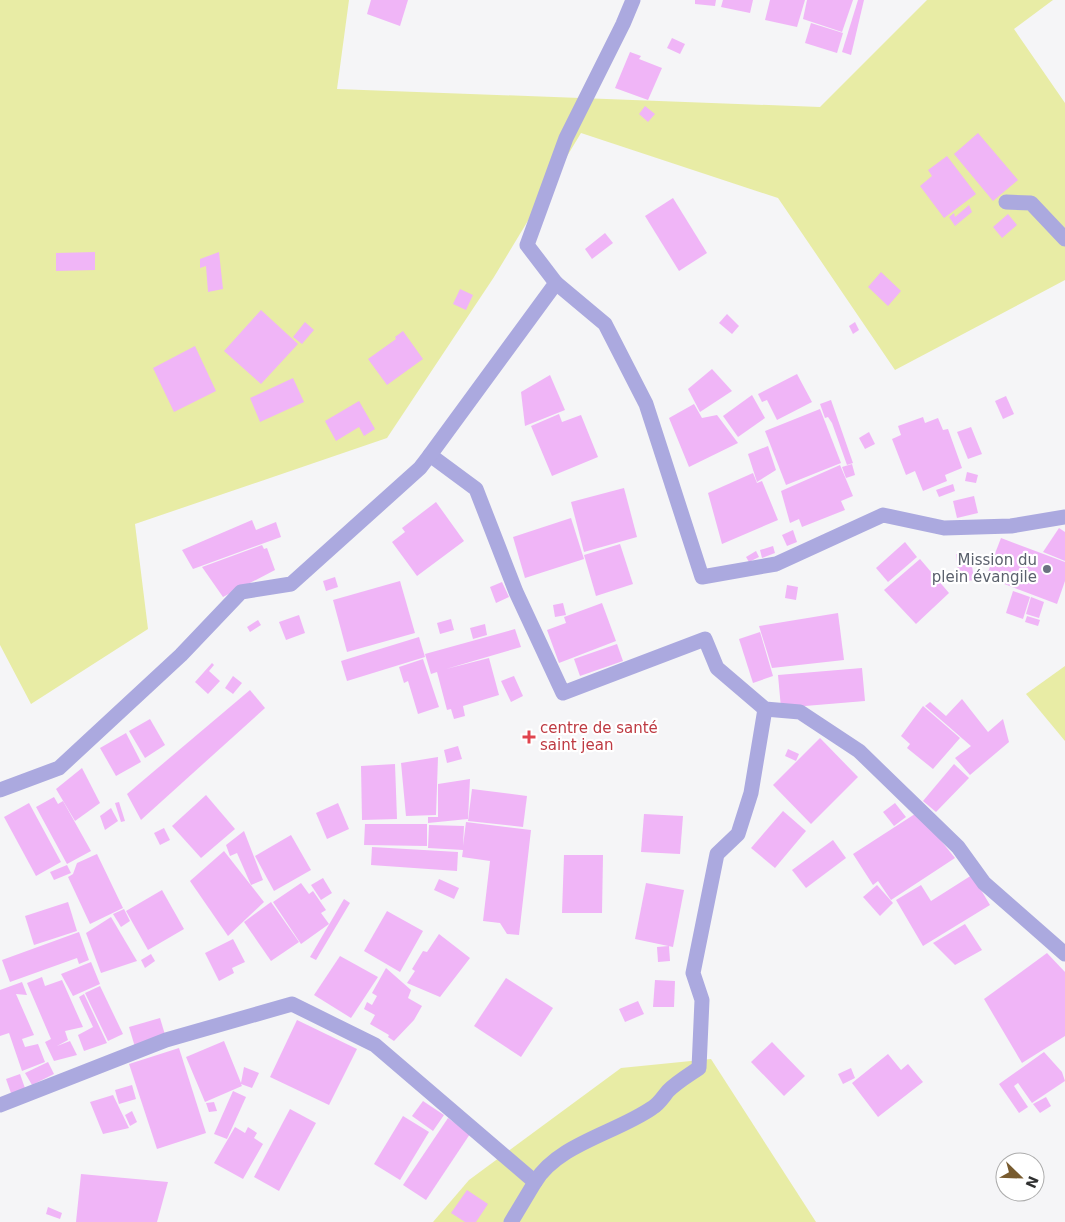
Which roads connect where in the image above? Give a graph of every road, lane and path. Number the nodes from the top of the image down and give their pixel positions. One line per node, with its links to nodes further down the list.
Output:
1 (633, 0): 4 (street)
2 (1006, 202): 3 (street)
3 (1065, 239)
4 (556, 283): 5 (street); 6 (street)
5 (430, 456): 7 (street); 8 (street)
6 (1065, 517)
7 (765, 709): 9 (street); 11 (street)
8 (0, 790)
9 (1065, 954)
10 (0, 1105): 11 (street)
11 (536, 1182): 12 (street)
12 (511, 1222)

